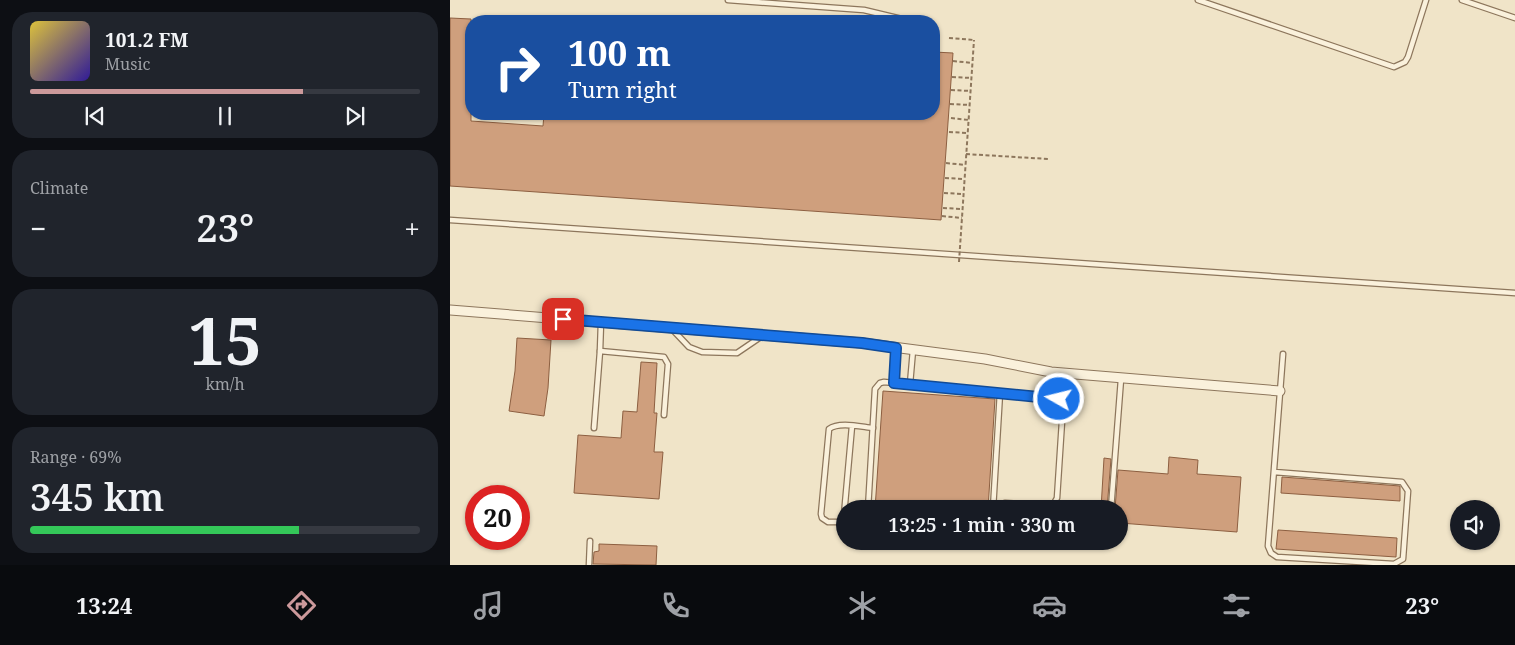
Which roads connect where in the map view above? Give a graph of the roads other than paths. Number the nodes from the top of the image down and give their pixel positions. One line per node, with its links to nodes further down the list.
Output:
1 (728, 0): 5 (lane)
2 (1198, 0): 3 (lane)
3 (1426, 0)
4 (1462, 0): 6 (lane)
5 (885, 15)
6 (1515, 18)
7 (450, 220): 8 (lane)
8 (1515, 293)
9 (450, 310): 10 (street)
10 (601, 321): 11 (street); 15 (lane)
11 (671, 329): 12 (street); 12 (lane)
12 (763, 336): 13 (street)
13 (896, 348): 14 (street); 18 (lane)
14 (913, 349): 17 (street); 19 (lane)
15 (600, 351): 22 (lane); 24 (lane)
16 (1283, 354): 20 (lane)
17 (1121, 379): 20 (street); 30 (lane)
18 (894, 383): 19 (lane); 25 (lane)
19 (910, 384): 21 (lane)
20 (1280, 391): 26 (lane)
21 (1000, 393): 28 (lane); 29 (lane)
22 (664, 415)
23 (852, 426): 23 (lane); 25 (lane)
24 (594, 428)
25 (874, 428): 27 (lane)
26 (1274, 472): 26 (lane)
27 (869, 500)
28 (994, 500)
29 (1056, 500)
30 (1112, 500)
31 (590, 541): 32 (lane)
32 (589, 565)

